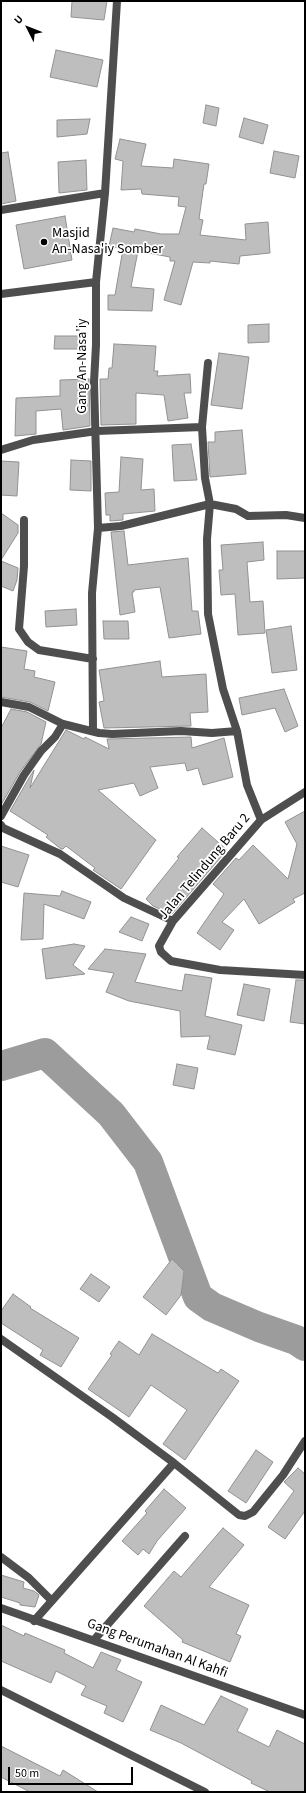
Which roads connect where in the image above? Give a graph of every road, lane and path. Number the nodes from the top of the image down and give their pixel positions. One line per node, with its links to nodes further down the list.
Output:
1 (117, 1): 2 (street, Gang An-Nasa'iy)
2 (105, 193): 3 (street); 4 (street, Gang An-Nasa'iy)
3 (1, 210)
4 (96, 282): 5 (street); 8 (street, Gang An-Nasa'iy)
5 (1, 294)
6 (208, 362): 7 (street)
7 (202, 427): 8 (street); 10 (street)
8 (97, 432): 9 (street); 13 (street, Gang An-Nasa'iy)
9 (1, 450)
10 (210, 504): 11 (street); 13 (street); 18 (street)
11 (305, 518)
12 (24, 520): 14 (street)
13 (98, 528): 14 (street, Gang An-Nasa'iy)
14 (93, 659): 17 (street, Gang An-Nasa'iy)
15 (1, 702): 16 (street)
16 (63, 724): 17 (street); 20 (street)
17 (93, 731): 18 (street)
18 (237, 731): 21 (street)
19 (305, 792): 21 (street, Jalan Telindung Baru 2)
20 (1, 816)
21 (261, 820): 23 (street, Jalan Telindung Baru 2)
22 (1, 825): 23 (street)
23 (173, 921): 24 (street, Jalan Telindung Baru 2)
24 (305, 975)
25 (1, 1339): 27 (street)
26 (305, 1441): 27 (street)
27 (174, 1463): 30 (street)
28 (185, 1536): 33 (street)
29 (1, 1557): 30 (street)
30 (52, 1601): 32 (street)
31 (1, 1608): 32 (street, Gang Perumahan Al Kahfi)
32 (34, 1621): 33 (street, Gang Perumahan Al Kahfi)
33 (94, 1640): 35 (street, Gang Perumahan Al Kahfi)
34 (1, 1690): 36 (street)
35 (305, 1715)
36 (205, 1792)

